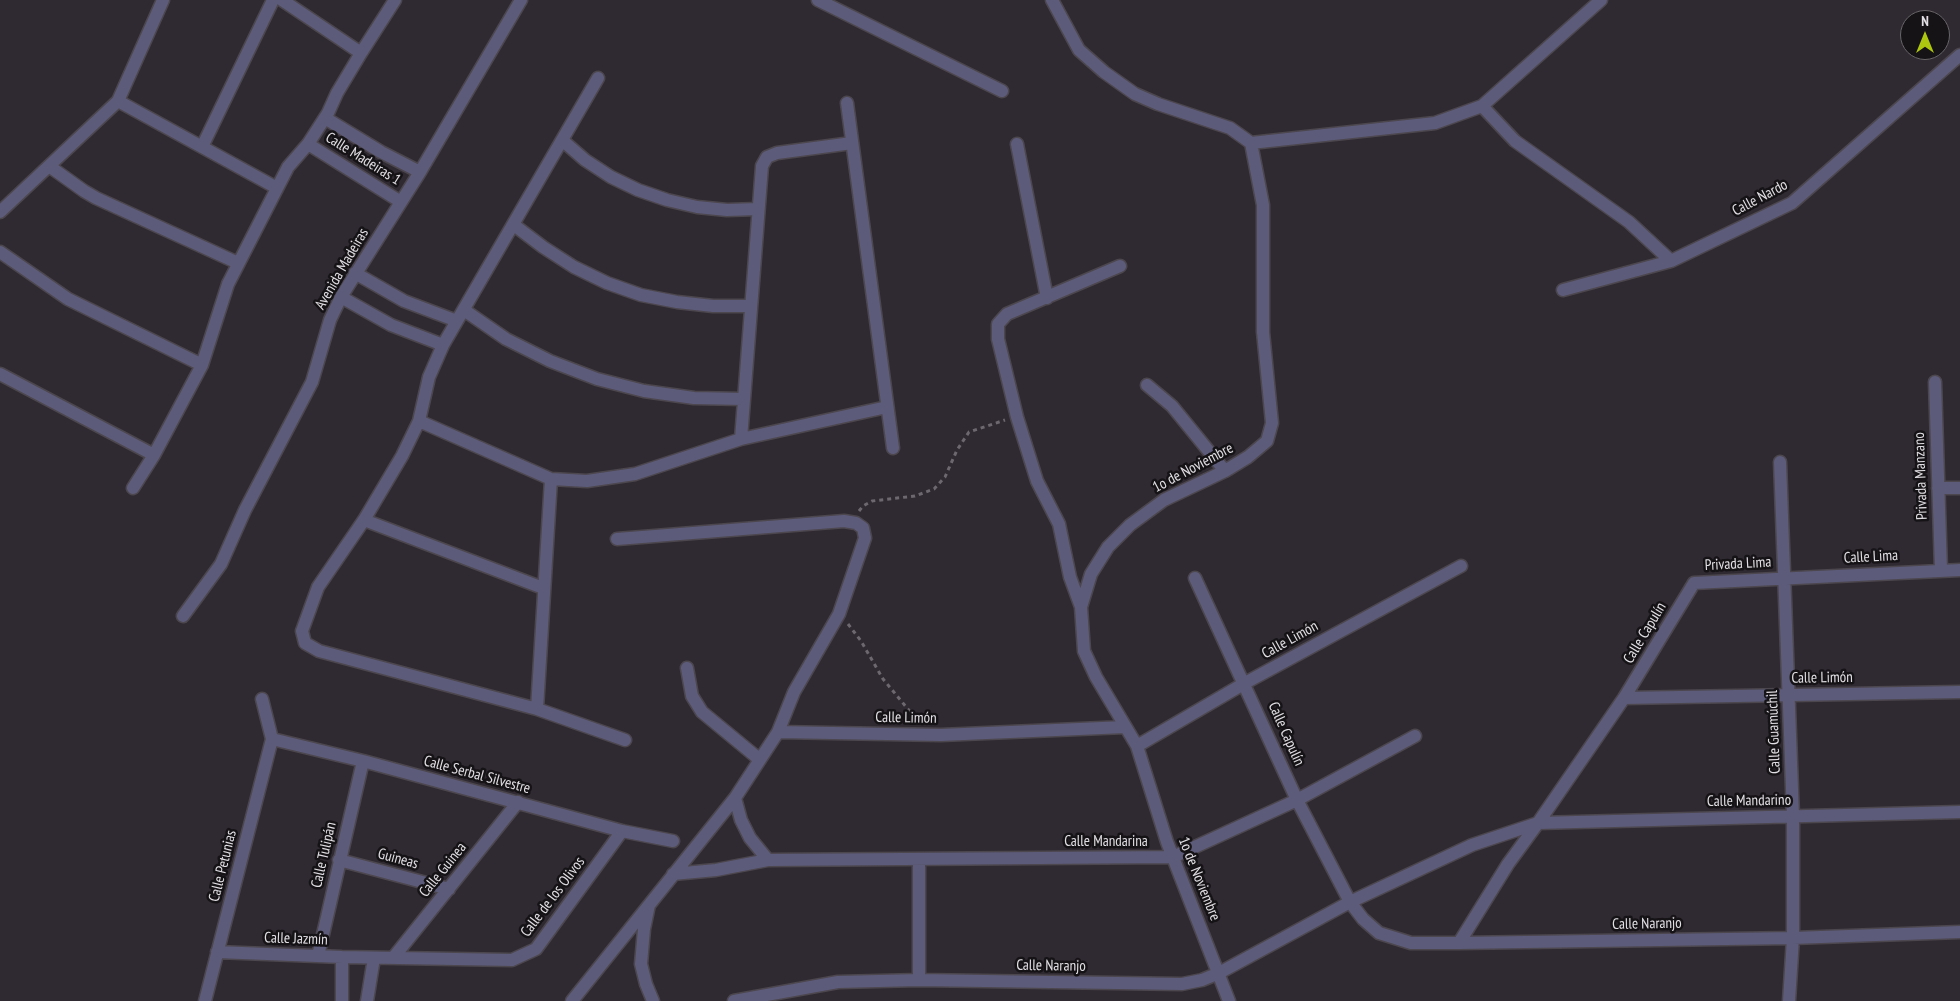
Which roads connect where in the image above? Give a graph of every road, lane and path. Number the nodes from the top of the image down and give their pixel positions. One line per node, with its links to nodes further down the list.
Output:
1 (163, 0): 13 (street)
2 (273, 0): 22 (street)
3 (282, 0): 9 (street)
4 (395, 0): 9 (street)
5 (521, 0): 24 (street, Avenida Madeiras)
6 (818, 0): 12 (street)
7 (1052, 0): 18 (street)
8 (1601, 0): 15 (street)
9 (361, 52): 16 (street)
10 (1960, 55): 31 (street, Calle Nardo)
11 (598, 78): 17 (street)
12 (1002, 91)
13 (118, 101): 22 (street); 23 (street)
14 (847, 103): 19 (street)
15 (1482, 106): 18 (street); 31 (street)
16 (326, 118): 20 (street); 24 (street, Calle Madeiras 1)
17 (562, 140): 27 (street); 29 (street)
18 (1251, 142): 54 (street, 1o de Noviembre)
19 (852, 143): 27 (street); 47 (street)
20 (308, 144): 25 (street); 26 (street, Calle Madeiras 1)
21 (1017, 144): 37 (street)
22 (202, 147): 25 (street)
23 (49, 166): 28 (street); 32 (street)
24 (420, 172): 26 (street, Avenida Madeiras)
25 (277, 188): 32 (street)
26 (401, 202): 34 (street, Avenida Madeiras)
27 (758, 209): 38 (street)
28 (0, 212)
29 (514, 225): 38 (street); 39 (street)
30 (0, 252): 42 (street)
31 (1671, 260): 35 (street, Calle Nardo)
32 (238, 263): 42 (street)
33 (1120, 266): 37 (street)
34 (356, 274): 36 (street, Avenida Madeiras); 40 (street)
35 (1563, 290)
36 (341, 297): 41 (street); 71 (street, Avenida Madeiras)
37 (1047, 298): 48 (street)
38 (750, 306): 46 (street)
39 (464, 310): 40 (street); 46 (street)
40 (457, 321): 41 (street)
41 (443, 345): 49 (street)
42 (202, 365): 52 (street)
43 (0, 374): 52 (street)
44 (1935, 382): 57 (street, Privada Manzano)
45 (1147, 385): 54 (street)
46 (743, 399): 50 (street)
47 (888, 407): 50 (street); 51 (street)
48 (1017, 417): 60 (path); 69 (street)
49 (418, 421): 55 (street); 59 (street)
50 (741, 439): 55 (street)
51 (893, 448)
52 (154, 454): 56 (street)
53 (1780, 462): 66 (street, Calle Guamúchil)
54 (1225, 471): 69 (street, 1o de Noviembre)
55 (551, 478): 68 (street)
56 (133, 488)
57 (1938, 488): 58 (street); 63 (street, Privada Manzano)
58 (1960, 488)
59 (364, 520): 68 (street); 78 (street)
60 (851, 522): 61 (street); 70 (street)
61 (617, 539)
62 (1461, 566): 73 (street, Calle Limón)
63 (1941, 570): 64 (street, Calle Lima); 66 (street, Calle Lima)
64 (1960, 570)
65 (1195, 578): 73 (street, Calle Capulín)
66 (1784, 578): 67 (street, Privada Lima); 75 (street, Calle Guamúchil)
67 (1694, 583): 76 (street, Calle Capulín)
68 (543, 588): 78 (street)
69 (1081, 607): 79 (street, 1o de Noviembre)
70 (839, 614): 80 (street); 81 (path)
71 (183, 616)
72 (687, 668): 86 (street)
73 (1245, 683): 85 (street, Calle Limón); 89 (street, Calle Capulín)
74 (1960, 692): 75 (street, Calle Limón)
75 (1789, 695): 76 (street, Calle Limón); 92 (street, Calle Guamúchil)
76 (1624, 698): 93 (street, Calle Capulín)
77 (262, 699): 83 (street)
78 (537, 709): 84 (street)
79 (1125, 727): 81 (street, Calle Limón); 85 (street, 1o de Noviembre)
80 (778, 732): 81 (street, Calle Limón); 86 (street)
81 (941, 735)
82 (1415, 736): 89 (street, Calle Mandarina)
83 (272, 738): 87 (street, Calle Serbal Silvestre); 107 (street, Calle Petunias)
84 (625, 740)
85 (1137, 746): 96 (street, 1o de Noviembre)
86 (759, 759): 88 (street)
87 (363, 761): 90 (street, Calle Serbal Silvestre); 98 (street, Calle Tulipán)
88 (734, 798): 99 (street); 100 (street)
89 (1297, 800): 96 (street, Calle Mandarina); 103 (street, Calle Capulín)
90 (518, 802): 94 (street, Calle Serbal Silvestre); 101 (street, Calle Guinea)
91 (1960, 812): 92 (street, Calle Mandarino)
92 (1793, 816): 93 (street, Calle Mandarino); 105 (street, Calle Guamúchil)
93 (1533, 824): 103 (street, Calle Naranjo); 106 (street, Calle Capulín)
94 (622, 831): 95 (street, Calle Serbal Silvestre); 111 (street, Calle de los Olivos)
95 (673, 841)
96 (1173, 857): 97 (street, Calle Mandarina); 112 (street, 1o de Noviembre)
97 (919, 859): 99 (street, Calle Mandarina); 113 (street)
98 (339, 860): 101 (street, Guineas); 108 (street, Calle Tulipán)
99 (768, 860): 100 (street, Calle Mandarina)
100 (673, 874): 102 (street)
101 (449, 889): 111 (street, Calle Guinea)
102 (650, 902): 117 (street); 118 (street)
103 (1350, 902): 106 (street, Calle Naranjo); 112 (street, Calle Naranjo)
104 (1960, 932): 105 (street, Calle Naranjo)
105 (1793, 938): 106 (street, Calle Naranjo); 121 (street, Calle Guamúchil)
106 (1459, 943)
107 (217, 952): 108 (street, Calle Jazmín); 114 (street, Calle Petunias)
108 (318, 956): 109 (street, Calle Jazmín)
109 (342, 957): 110 (street, Calle Jazmín); 115 (street)
110 (374, 958): 111 (street, Calle de los Olivos); 116 (street)
111 (394, 958)
112 (1219, 973): 113 (street, Calle Naranjo); 120 (street, 1o de Noviembre)
113 (919, 980): 119 (street, Calle Naranjo)
114 (205, 1001)
115 (342, 1001)
116 (367, 1001)
117 (572, 1001)
118 (653, 1001)
119 (734, 1001)
120 (1229, 1001)
121 (1789, 1001)

